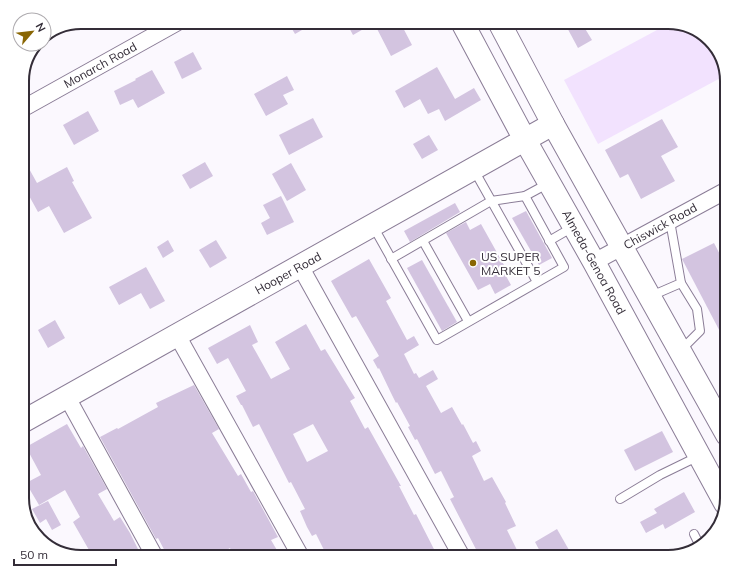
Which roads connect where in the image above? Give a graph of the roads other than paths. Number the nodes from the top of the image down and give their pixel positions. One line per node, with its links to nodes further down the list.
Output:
1 (165, 29): 4 (street, Monarch Road)
2 (466, 29): 6 (main road, Almeda-Genoa Road)
3 (503, 29): 5 (main road)
4 (29, 105)
5 (553, 124): 6 (main road, Hooper Road); 17 (main road)
6 (525, 140): 7 (main road, Hooper Road); 8 (main road, Almeda-Genoa Road)
7 (473, 169): 11 (lane); 13 (main road, Hooper Road)
8 (549, 182): 10 (lane); 14 (main road, Almeda-Genoa Road)
9 (720, 194): 12 (street, Chiswick Road)
10 (525, 196): 11 (lane); 15 (lane)
11 (491, 201): 16 (lane); 21 (lane)
12 (670, 221): 17 (street, Chiswick Road); 22 (lane)
13 (372, 226): 18 (lane); 20 (main road, Hooper Road)
14 (574, 226): 15 (lane); 19 (main road, Almeda-Genoa Road)
15 (549, 240): 21 (lane)
16 (423, 241): 18 (lane); 24 (lane)
17 (623, 247): 19 (street, Chiswick Road); 23 (main road)
18 (391, 259): 24 (lane)
19 (594, 262): 30 (main road, Almeda-Genoa Road)
20 (300, 266): 25 (main road, Hooper Road); 37 (street)
21 (537, 282): 24 (lane)
22 (681, 283): 23 (lane); 26 (lane)
23 (650, 297): 26 (main road)
24 (468, 321)
25 (177, 335): 27 (main road, Hooper Road); 36 (street)
26 (680, 351): 29 (main road)
27 (67, 397): 28 (main road, Hooper Road); 35 (street)
28 (29, 418)
29 (720, 422)
30 (699, 455): 31 (main road, Almeda-Genoa Road); 32 (lane)
31 (720, 494)
32 (620, 499)
33 (694, 534): 34 (lane)
34 (697, 541)
35 (151, 550)
36 (297, 550)
37 (458, 550)

